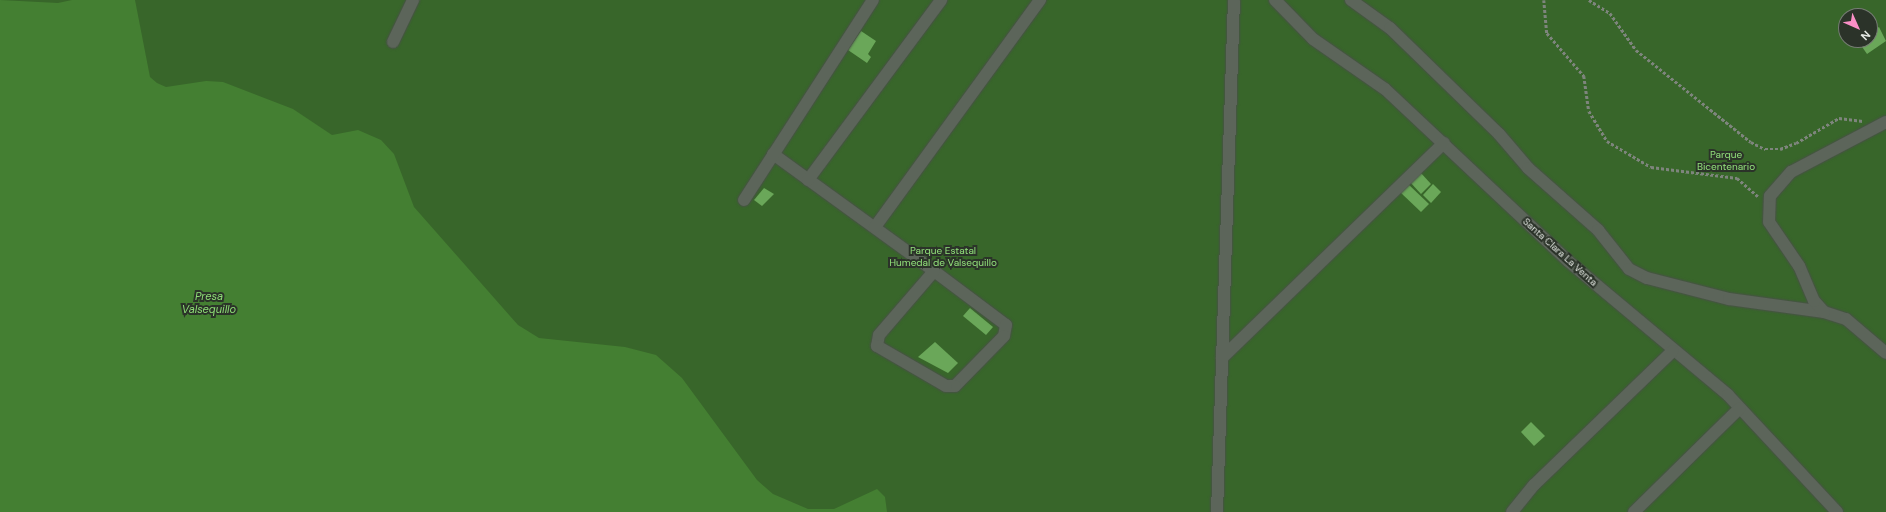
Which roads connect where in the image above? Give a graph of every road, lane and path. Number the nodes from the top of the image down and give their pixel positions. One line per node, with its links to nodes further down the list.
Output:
1 (413, 0): 10 (street)
2 (873, 0): 14 (street)
3 (941, 0): 15 (street)
4 (1040, 0): 18 (street)
5 (1234, 0): 23 (street)
6 (1275, 0): 13 (street, Santa Clara La Venta)
7 (1351, 0): 20 (street)
8 (1544, 0): 17 (path)
9 (1589, 0): 12 (path)
10 (393, 42)
11 (1886, 122): 12 (street)
12 (1875, 127): 17 (street)
13 (1444, 143): 21 (street, Santa Clara La Venta); 23 (street)
14 (773, 154): 15 (street); 16 (street)
15 (808, 180): 18 (street)
16 (744, 200)
17 (1767, 207): 20 (street)
18 (875, 227): 19 (street)
19 (934, 271): 19 (street)
20 (1824, 312): 22 (street)
21 (1673, 351): 24 (street, Santa Clara La Venta); 26 (street)
22 (1886, 353)
23 (1222, 358): 25 (street)
24 (1740, 408): 27 (street); 28 (street, Santa Clara La Venta)
25 (1217, 512)
26 (1512, 512)
27 (1634, 512)
28 (1837, 512)

